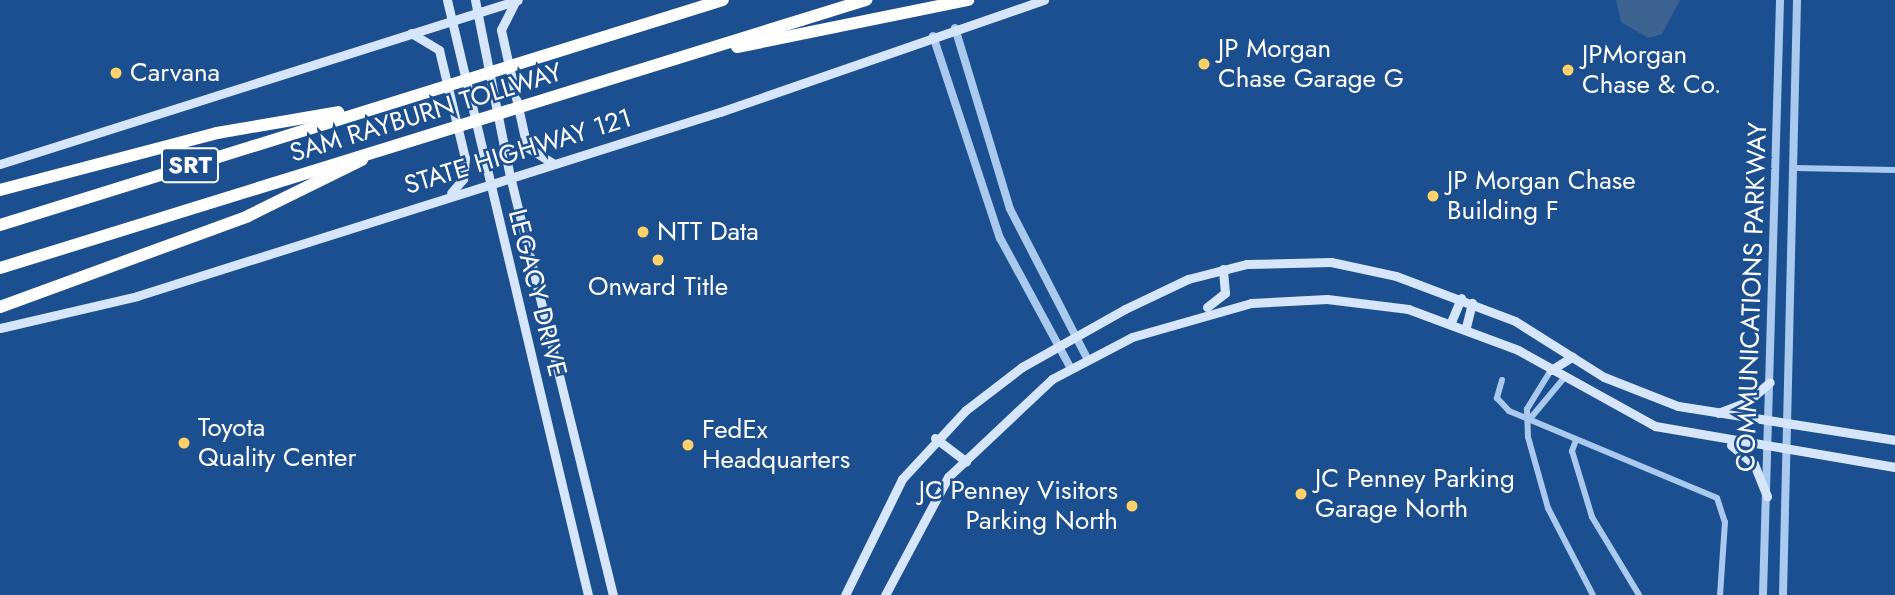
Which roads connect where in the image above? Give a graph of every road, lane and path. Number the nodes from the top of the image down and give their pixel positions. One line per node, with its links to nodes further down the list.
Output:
1 (447, 0): 11 (main road, LEGACY DRIVE)
2 (475, 0): 10 (main road, LEGACY DRIVE)
3 (517, 0): 10 (main road); 19 (main road)
4 (723, 0): 16 (highway, SAM RAYBURN TOLLWAY / SRT)
5 (866, 0): 15 (highway, SAM RAYBURN TOLLWAY / SRT)
6 (968, 0): 15 (highway)
7 (1044, 0): 12 (main road, STATE HIGHWAY 121)
8 (1780, 0): 44 (street, COMMUNICATIONS PARKWAY)
9 (1797, 0): 20 (street, COMMUNICATIONS PARKWAY)
10 (477, 13): 11 (main road); 22 (main road, LEGACY DRIVE)
11 (451, 20): 13 (main road); 23 (main road, LEGACY DRIVE)
12 (955, 28): 14 (main road, STATE HIGHWAY 121); 36 (street)
13 (409, 33): 18 (main road); 25 (main road)
14 (933, 36): 19 (main road, STATE HIGHWAY 121); 37 (street)
15 (688, 55): 17 (highway, SAM RAYBURN TOLLWAY / SRT)
16 (380, 106): 24 (highway); 26 (highway, SAM RAYBURN TOLLWAY / SRT)
17 (372, 153): 27 (highway, SAM RAYBURN TOLLWAY / SRT); 31 (highway)
18 (0, 164)
19 (554, 164): 22 (main road, STATE HIGHWAY 121)
20 (1794, 168): 21 (street); 48 (street, COMMUNICATIONS PARKWAY)
21 (1895, 170)
22 (510, 176): 23 (main road, STATE HIGHWAY 121); 59 (main road, LEGACY DRIVE)
23 (488, 184): 25 (main road, STATE HIGHWAY 121); 58 (main road, LEGACY DRIVE)
24 (0, 190)
25 (450, 195): 35 (main road, STATE HIGHWAY 121)
26 (0, 225)
27 (0, 268)
28 (1223, 269): 29 (main road); 33 (main road); 36 (main road)
29 (1461, 298): 30 (main road); 32 (main road)
30 (1472, 303): 34 (main road); 38 (main road)
31 (0, 307)
32 (1451, 322): 33 (main road); 34 (main road)
33 (1166, 324): 39 (main road)
34 (1466, 327): 41 (main road)
35 (0, 328)
36 (1074, 336): 37 (main road); 39 (street)
37 (1058, 346): 40 (street); 49 (main road)
38 (1572, 357): 41 (main road); 42 (main road); 45 (main road)
39 (1087, 358): 40 (main road)
40 (1070, 367): 55 (main road)
41 (1551, 370): 42 (main road); 46 (street)
42 (1564, 378): 46 (street); 52 (main road)
43 (1502, 380): 46 (street)
44 (1770, 382): 45 (main road); 47 (street, COMMUNICATIONS PARKWAY)
45 (1716, 413): 47 (main road)
46 (1529, 420): 50 (street); 62 (street)
47 (1769, 424): 48 (main road); 53 (street, COMMUNICATIONS PARKWAY)
48 (1786, 426): 51 (main road); 54 (street, COMMUNICATIONS PARKWAY)
49 (935, 439): 55 (main road); 60 (main road)
50 (1576, 440): 63 (street); 64 (street)
51 (1895, 440)
52 (1729, 443): 53 (main road); 57 (main road)
53 (1768, 450): 54 (main road); 57 (street, COMMUNICATIONS PARKWAY)
54 (1785, 453): 56 (main road); 66 (street, COMMUNICATIONS PARKWAY)
55 (966, 461): 61 (main road)
56 (1895, 467)
57 (1767, 497): 65 (street, COMMUNICATIONS PARKWAY)
58 (588, 595)
59 (613, 595)
60 (845, 595)
61 (885, 595)
62 (1593, 595)
63 (1639, 595)
64 (1720, 595)
65 (1763, 595)
66 (1783, 595)

